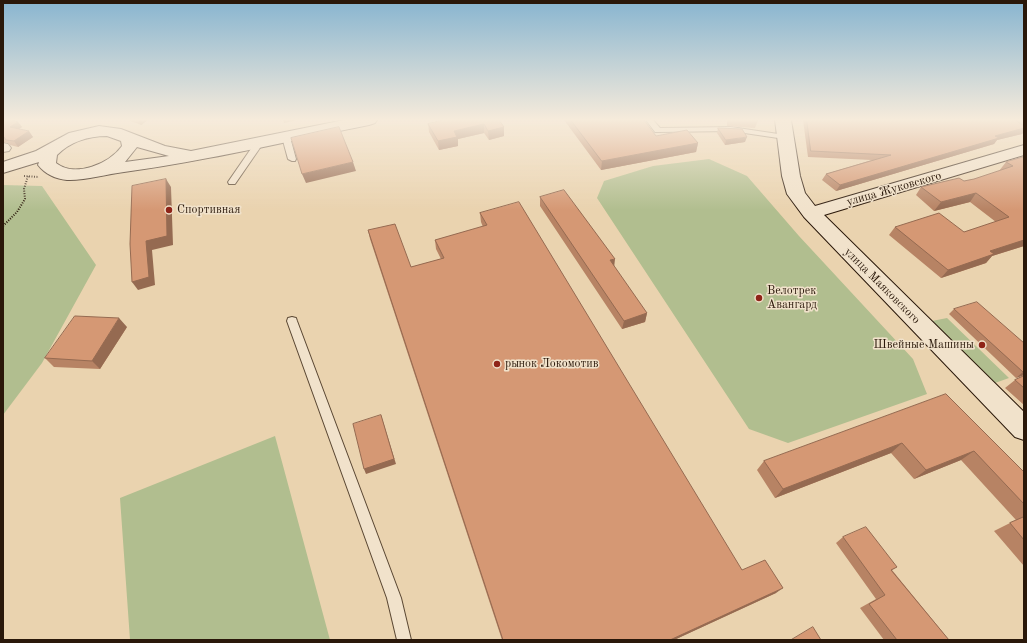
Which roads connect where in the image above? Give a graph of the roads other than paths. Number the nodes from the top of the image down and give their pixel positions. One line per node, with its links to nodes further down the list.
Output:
1 (48, 150): 12 (main road)
2 (53, 150): 14 (main road)
3 (127, 150): 13 (main road)
4 (162, 150): 10 (main road)
5 (221, 150): 10 (main road)
6 (254, 150): 15 (lane)
7 (290, 150): 11 (lane)
8 (787, 150): 16 (main road, улица Маяковского)
9 (1024, 150): 16 (main road, улица Жуковского)
10 (206, 153): 13 (main road)
11 (292, 159)
12 (3, 168): 14 (main road)
13 (93, 171): 14 (main road)
14 (54, 172)
15 (232, 182)
16 (811, 213): 18 (main road, улица Маяковского)
17 (292, 322): 19 (lane)
18 (1024, 429)
19 (404, 640)

